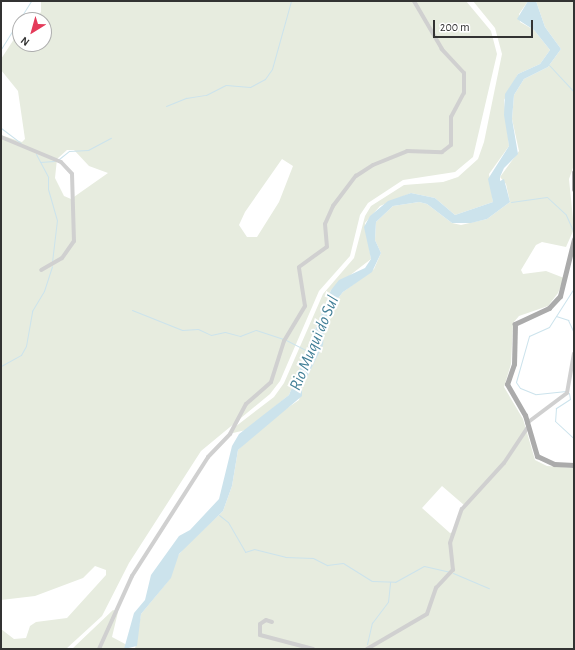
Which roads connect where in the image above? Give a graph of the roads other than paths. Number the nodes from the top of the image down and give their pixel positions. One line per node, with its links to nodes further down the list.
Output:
1 (414, 1): 12 (street)
2 (1, 137): 6 (street)
3 (574, 172): 4 (main road)
4 (574, 189)
5 (574, 239): 8 (main road)
6 (41, 270)
7 (574, 354): 8 (street)
8 (527, 425): 9 (main road); 11 (street)
9 (574, 465)
10 (272, 622): 13 (street)
11 (372, 648): 14 (street)
12 (99, 649)
13 (313, 649)
14 (367, 649)

